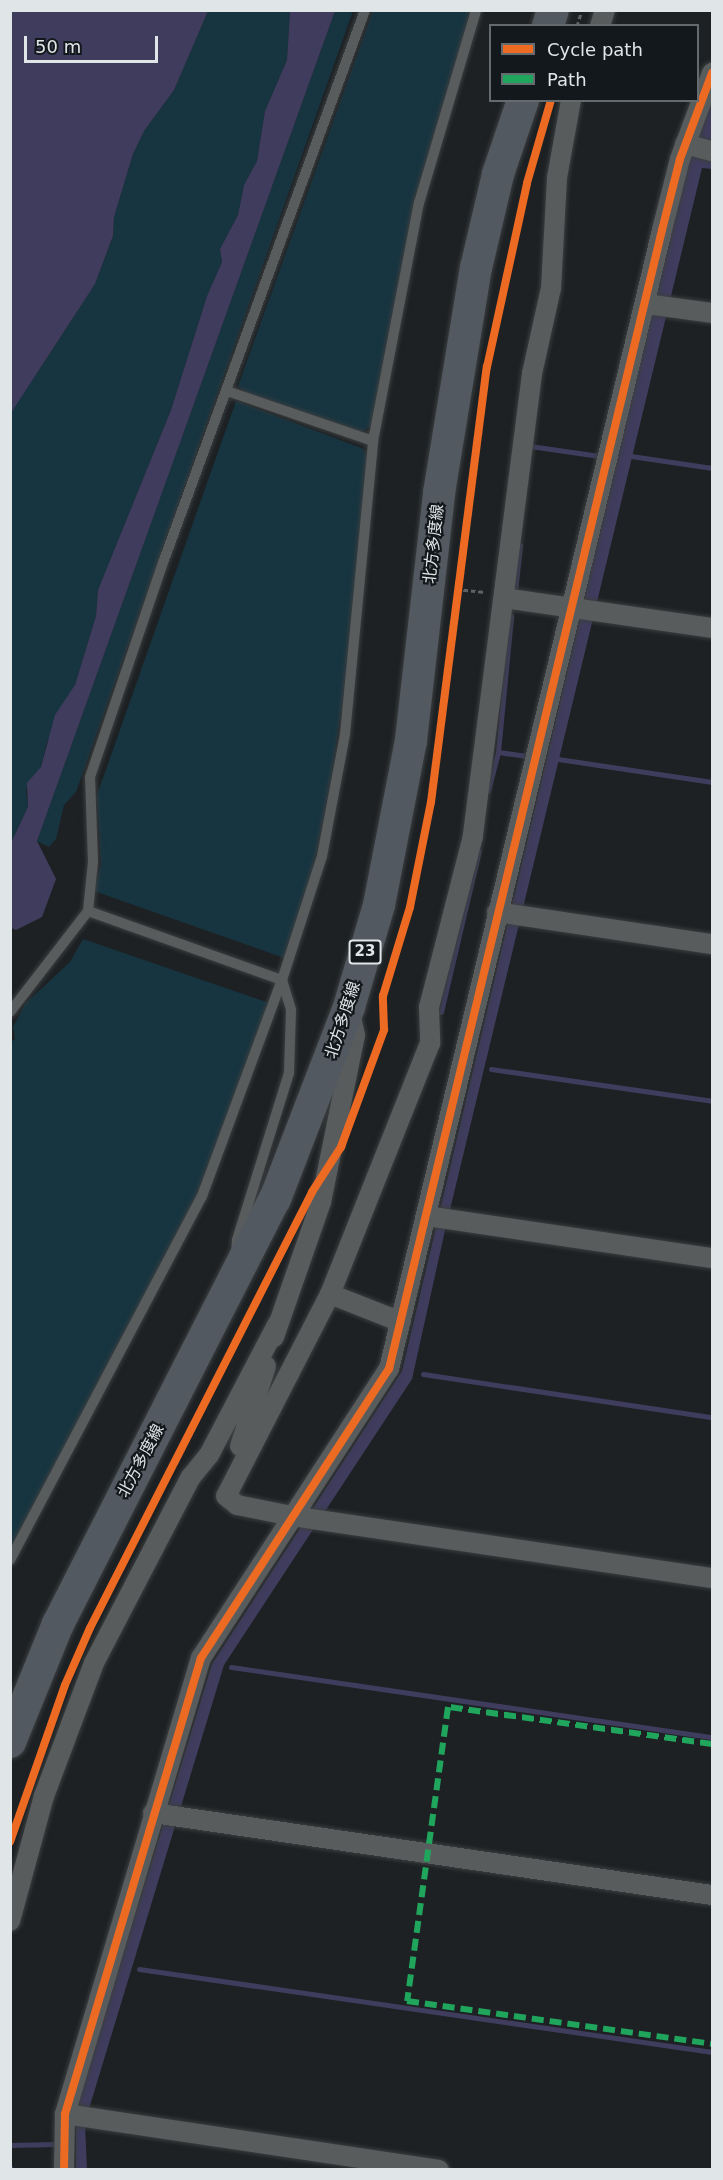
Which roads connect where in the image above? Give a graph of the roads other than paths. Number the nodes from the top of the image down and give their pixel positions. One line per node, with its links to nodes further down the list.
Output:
1 (365, 10): 10 (lane)
2 (476, 10): 11 (lane)
3 (712, 73): 6 (street)
4 (522, 102): 19 (main road, 北方多度線 / 23)
5 (571, 102): 12 (street)
6 (688, 145): 7 (street); 8 (street)
7 (712, 151)
8 (649, 304): 9 (street); 13 (street)
9 (712, 313)
10 (227, 391): 11 (lane); 15 (lane)
11 (373, 441): 18 (lane)
12 (505, 596): 13 (street); 24 (street)
13 (582, 609): 14 (street); 16 (street)
14 (712, 628)
15 (88, 911): 18 (lane); 20 (lane)
16 (508, 913): 17 (street); 21 (street)
17 (712, 944)
18 (282, 980): 23 (lane); 29 (lane)
19 (349, 1007): 23 (main road, 北方多度線 / 23); 26 (street)
20 (10, 1012)
21 (436, 1217): 22 (street); 25 (street)
22 (712, 1258)
23 (236, 1282): 31 (main road, 北方多度線 / 23)
24 (330, 1294): 25 (street); 27 (street)
25 (401, 1322): 28 (street)
26 (277, 1325): 27 (street); 34 (street)
27 (226, 1496): 28 (street)
28 (298, 1517): 30 (street); 32 (street)
29 (10, 1560)
30 (712, 1578)
31 (10, 1742)
32 (164, 1815): 33 (street); 35 (street)
33 (712, 1895)
34 (10, 1921)
35 (75, 2116): 36 (street); 37 (street)
36 (64, 2169)
37 (438, 2169)

